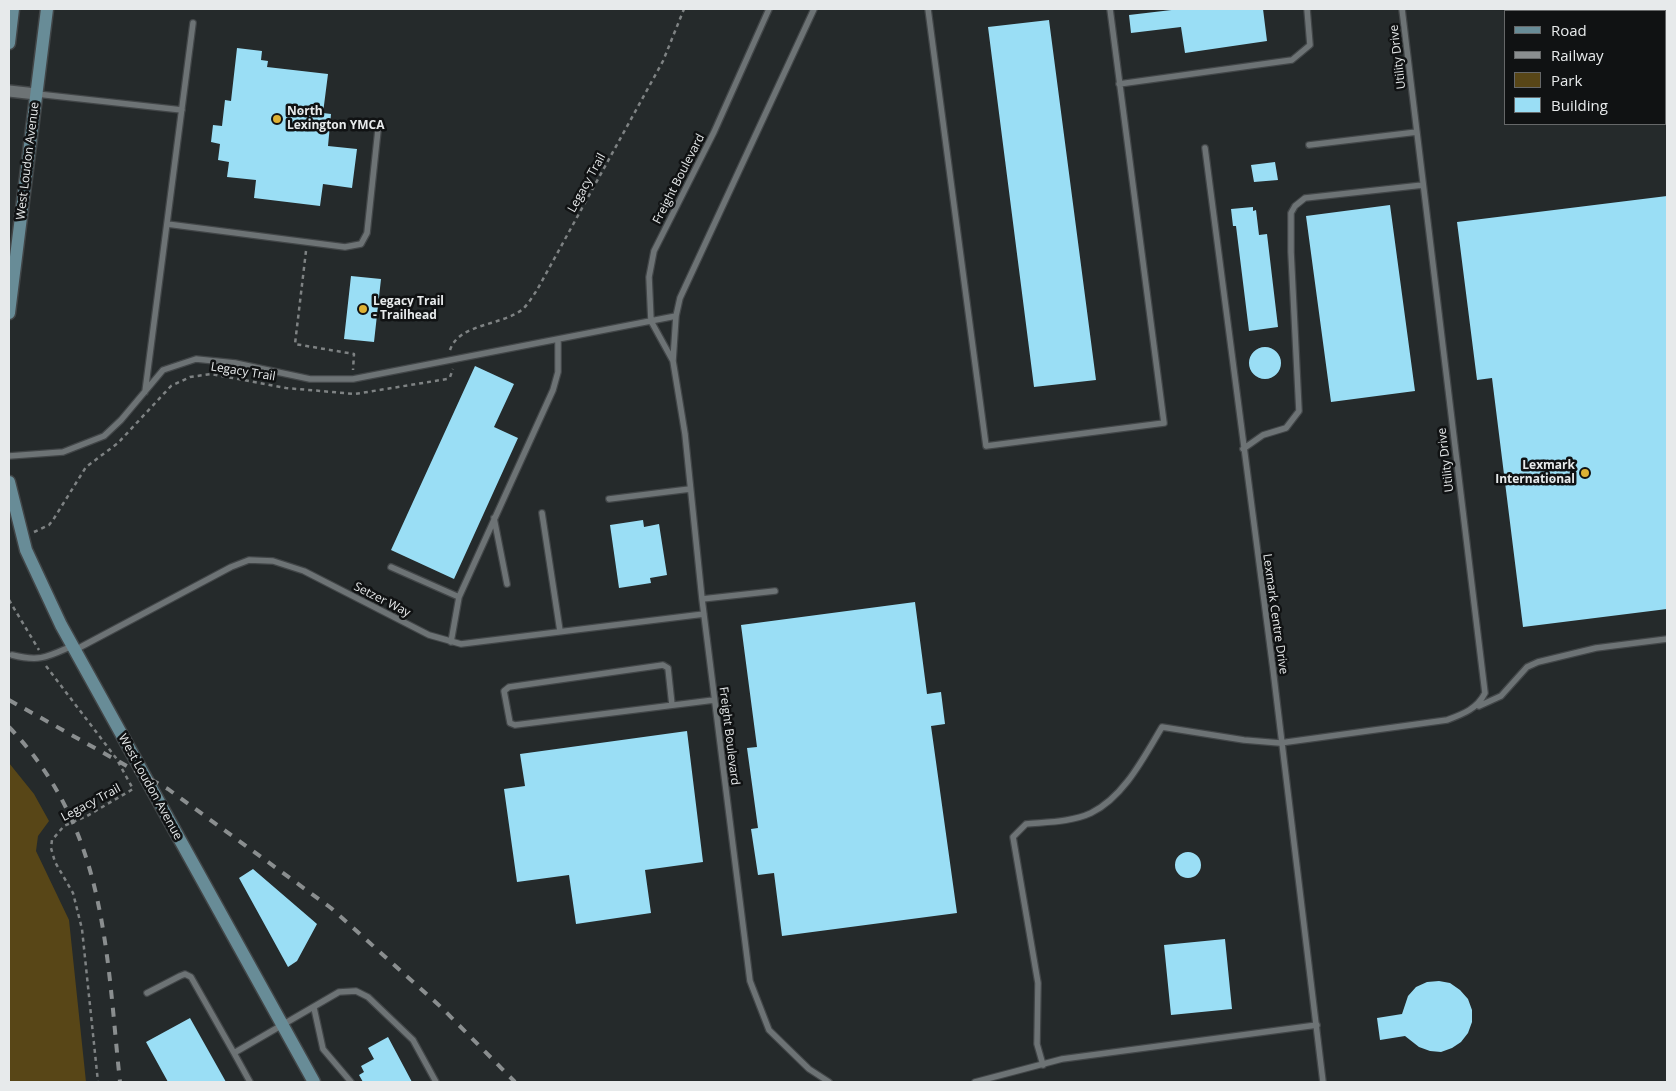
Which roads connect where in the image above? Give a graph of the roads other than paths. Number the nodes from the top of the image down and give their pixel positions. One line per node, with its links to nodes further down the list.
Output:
1 (13, 9): 10 (main road)
2 (47, 9): 13 (main road, West Loudon Avenue)
3 (769, 9): 23 (lane, Freight Boulevard)
4 (814, 9): 22 (lane, Freight Boulevard)
5 (928, 9): 11 (lane)
6 (1110, 9): 11 (lane)
7 (1307, 9): 11 (lane)
8 (1402, 9): 16 (lane, Utility Drive)
9 (193, 23): 14 (lane)
10 (9, 43)
11 (1119, 84)
12 (9, 91): 13 (street)
13 (36, 94): 14 (lane); 21 (main road, West Loudon Avenue)
14 (182, 110): 20 (lane)
15 (378, 130): 20 (lane)
16 (1417, 132): 17 (lane); 19 (lane, Utility Drive)
17 (1309, 145)
18 (1205, 148): 27 (lane, Lexmark Centre Drive)
19 (1423, 185): 27 (lane); 47 (lane, Utility Drive)
20 (167, 224): 26 (lane)
21 (9, 313)
22 (676, 316): 23 (lane); 25 (lane, Freight Boulevard)
23 (651, 320): 24 (lane); 25 (lane, Freight Boulevard)
24 (558, 340): 26 (lane); 33 (lane)
25 (673, 361): 30 (lane, Freight Boulevard)
26 (145, 392): 28 (lane)
27 (1243, 449): 48 (lane, Lexmark Centre Drive)
28 (9, 456)
29 (9, 489): 43 (main road, West Loudon Avenue)
30 (690, 489): 31 (lane); 38 (lane, Freight Boulevard)
31 (610, 499)
32 (542, 513): 40 (lane)
33 (494, 518): 35 (lane); 37 (lane)
34 (391, 567): 37 (lane)
35 (507, 584)
36 (776, 591): 38 (lane)
37 (460, 597): 42 (lane)
38 (702, 599): 39 (lane, Freight Boulevard)
39 (704, 614): 40 (lane, Setzer Way); 45 (lane, Freight Boulevard)
40 (560, 631): 42 (lane, Setzer Way)
41 (1667, 638): 47 (lane)
42 (452, 642): 43 (lane, Setzer Way)
43 (73, 648): 44 (lane, Setzer Way); 52 (main road, West Loudon Avenue)
44 (12, 655)
45 (714, 700): 46 (lane); 59 (lane, Freight Boulevard)
46 (672, 705): 46 (lane)
47 (1472, 709): 48 (lane)
48 (1280, 743): 51 (lane, Lexmark Centre Drive); 54 (lane)
49 (147, 993): 53 (lane)
50 (314, 1008): 52 (lane); 57 (lane); 58 (lane)
51 (1317, 1025): 54 (lane); 61 (lane, Lexmark Centre Drive)
52 (283, 1026): 53 (lane); 56 (main road, West Loudon Avenue)
53 (234, 1054): 55 (lane)
54 (1043, 1066): 60 (lane)
55 (250, 1082)
56 (314, 1082)
57 (351, 1082)
58 (436, 1082)
59 (829, 1082)
60 (975, 1082)
61 (1323, 1082)

